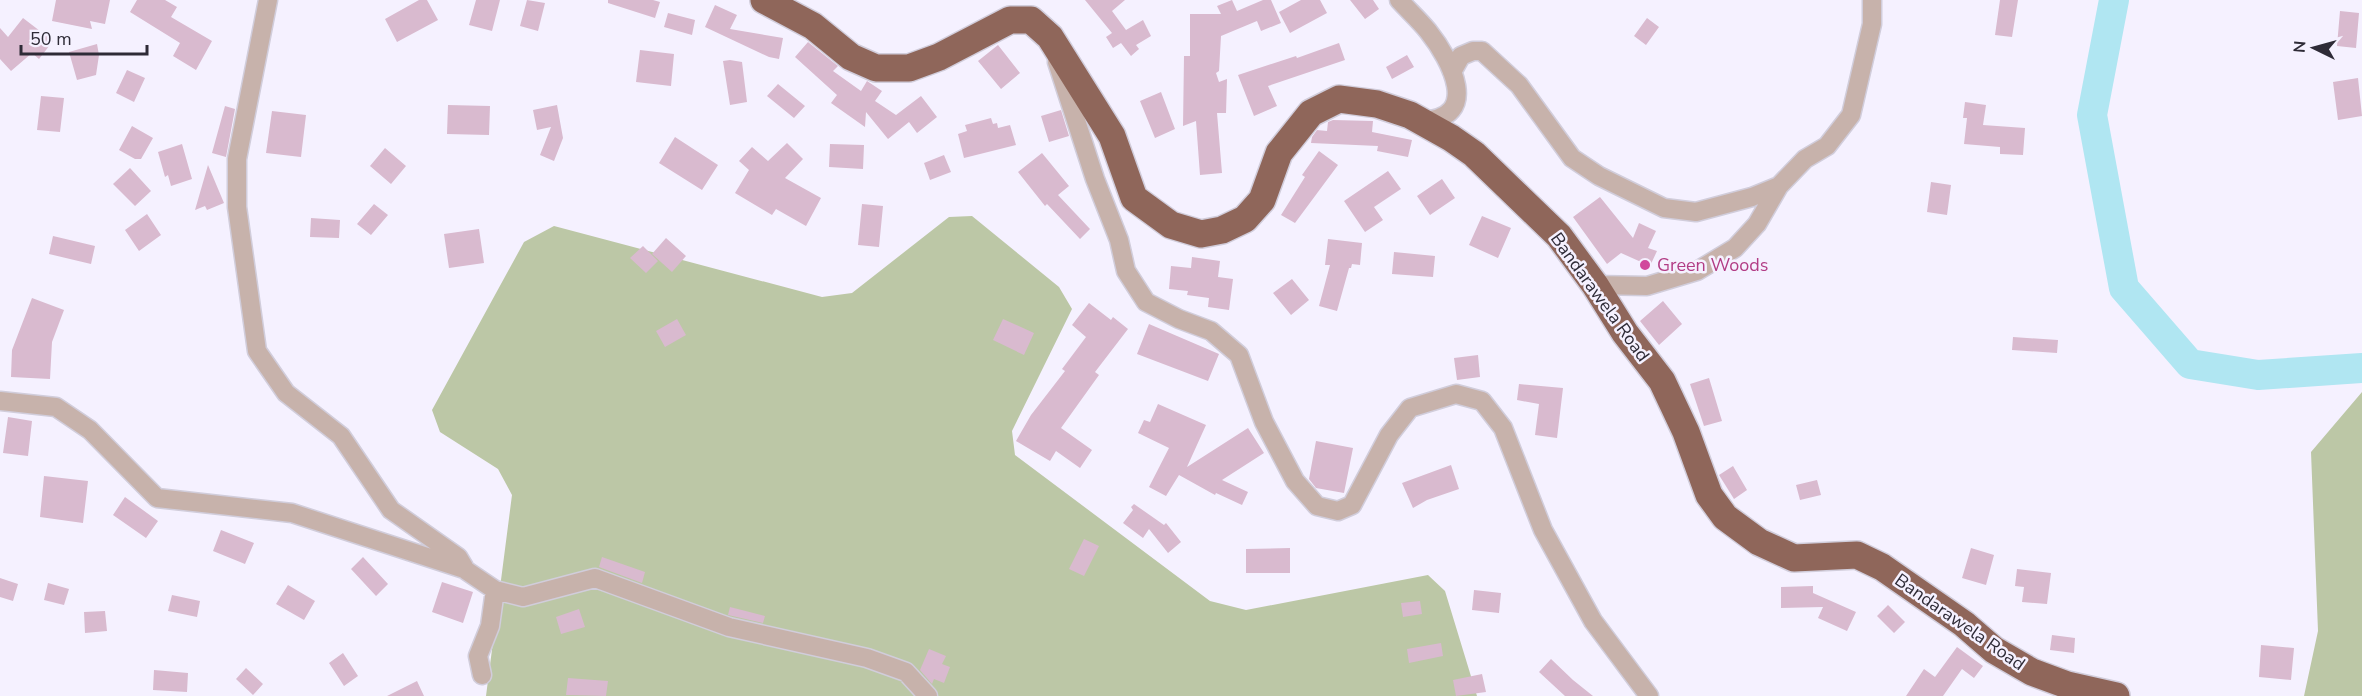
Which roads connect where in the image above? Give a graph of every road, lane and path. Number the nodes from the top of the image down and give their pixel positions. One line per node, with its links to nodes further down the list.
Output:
1 (268, 0): 11 (street)
2 (764, 0): 5 (highway, Bandarawela Road)
3 (1399, 0): 6 (street)
4 (1872, 0): 8 (street)
5 (1050, 38): 7 (highway, Bandarawela Road); 15 (street)
6 (1452, 72): 7 (street); 8 (street)
7 (1422, 122): 9 (highway, Bandarawela Road)
8 (1779, 186): 9 (street)
9 (1595, 285): 16 (highway, Bandarawela Road)
10 (0, 401): 11 (street)
11 (464, 569): 12 (street)
12 (495, 590): 13 (street); 14 (street)
13 (482, 675)
14 (928, 696)
15 (1649, 696)
16 (2116, 696)

